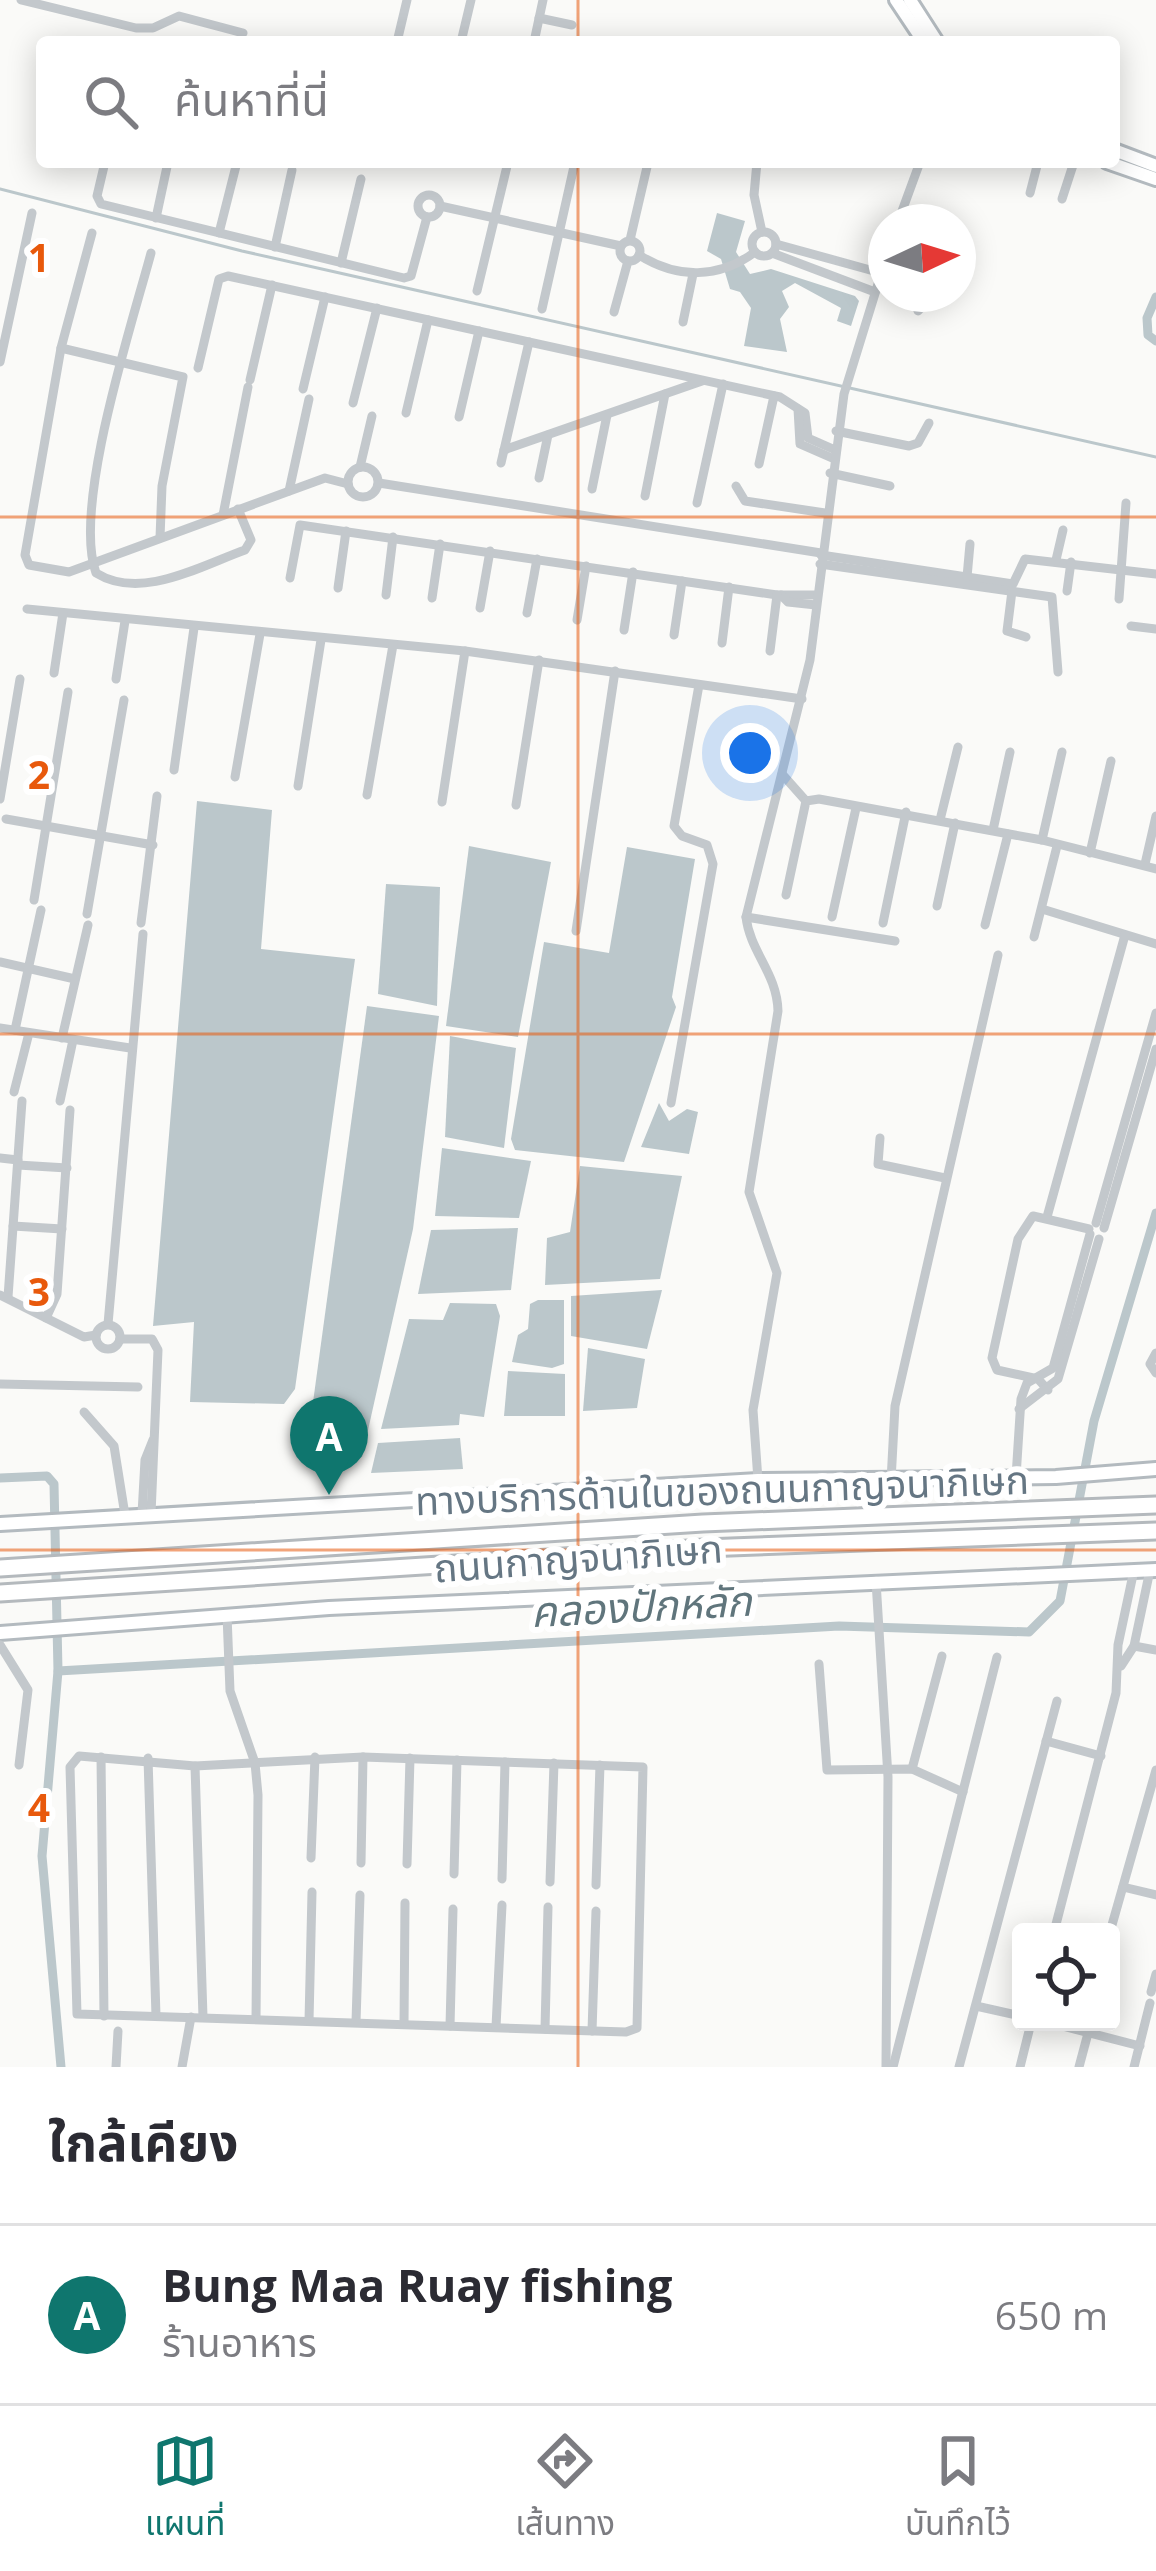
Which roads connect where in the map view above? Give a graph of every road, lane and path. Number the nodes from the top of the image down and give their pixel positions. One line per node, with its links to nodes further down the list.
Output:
1 (21, 0): 9 (street)
2 (407, 0): 10 (street)
3 (471, 0): 11 (street)
4 (543, 0): 7 (street)
5 (896, 0): 13 (main road)
6 (910, 0): 14 (main road)
7 (539, 18): 8 (street); 12 (street)
8 (572, 25)
9 (242, 34)
10 (398, 36)
11 (462, 36)
12 (535, 36)
13 (920, 36)
14 (933, 36)
15 (1120, 153): 28 (main road)
16 (1120, 165): 28 (main road)
17 (104, 168): 36 (street)
18 (167, 168): 36 (street)
19 (235, 168): 41 (street)
20 (507, 168): 37 (street)
21 (574, 168): 38 (street)
22 (647, 168): 42 (street)
23 (757, 168): 39 (street)
24 (918, 168): 32 (street)
25 (1036, 168): 30 (street)
26 (1072, 168): 31 (street)
27 (292, 170): 43 (street)
28 (1153, 171)
29 (361, 179): 49 (street)
30 (1030, 193)
31 (1062, 199)
32 (905, 204)
33 (440, 206): 35 (street); 35 (street); 37 (street)
34 (32, 213): 67 (street)
35 (428, 217): 49 (street)
36 (156, 218): 41 (street)
37 (495, 218): 38 (street); 55 (street)
38 (560, 231): 42 (street); 58 (street)
39 (762, 232): 44 (street); 45 (street)
40 (92, 233): 65 (street)
41 (219, 233): 43 (street)
42 (625, 243): 47 (street); 48 (street)
43 (275, 247): 49 (street)
44 (774, 249): 45 (street); 50 (street)
45 (755, 251): 52 (street)
46 (151, 253): 66 (street)
47 (639, 255): 48 (street); 52 (street)
48 (628, 261): 59 (street)
49 (341, 263)
50 (820, 264): 51 (street); 54 (street)
51 (868, 268)
52 (693, 274): 62 (street)
53 (272, 285): 56 (street); 68 (street); 99 (street)
54 (868, 288)
55 (477, 290)
56 (325, 297): 57 (street); 93 (street)
57 (377, 308): 61 (street); 73 (street)
58 (542, 309)
59 (614, 312)
60 (869, 312): 79 (street)
61 (428, 320): 63 (street); 74 (street)
62 (683, 322)
63 (479, 331): 64 (street); 77 (street)
64 (529, 342): 69 (street); 81 (street)
65 (61, 348): 66 (street); 111 (street)
66 (122, 361): 103 (street); 111 (street)
67 (0, 362)
68 (198, 368)
69 (702, 381): 70 (street); 71 (street)
70 (722, 384): 72 (street); 96 (street)
71 (665, 394): 75 (street); 94 (street)
72 (774, 396): 82 (street); 84 (street)
73 (353, 404)
74 (406, 413)
75 (607, 415): 80 (street); 92 (street)
76 (372, 416): 85 (street)
77 (459, 417)
78 (928, 423): 79 (street)
79 (836, 431): 82 (street)
80 (548, 435): 81 (street); 87 (street)
81 (504, 450): 83 (street)
82 (832, 454): 86 (street)
83 (501, 463)
84 (759, 464)
85 (360, 466): 88 (street); 89 (street)
86 (830, 473): 91 (street); 98 (street)
87 (539, 478)
88 (379, 483): 89 (street); 107 (street)
89 (348, 484): 93 (street)
90 (736, 486): 98 (street)
91 (890, 486)
92 (592, 489)
93 (289, 491): 97 (street)
94 (645, 496)
95 (1126, 502): 113 (street)
96 (697, 503)
97 (238, 509): 99 (street); 111 (street)
98 (825, 513): 107 (street)
99 (223, 515): 103 (street)
100 (1063, 530): 109 (street)
101 (346, 531): 102 (street); 117 (street); 120 (street)
102 (393, 537): 104 (street); 123 (street)
103 (160, 538): 111 (street)
104 (440, 544): 106 (street); 125 (street)
105 (970, 544): 116 (street)
106 (490, 551): 108 (street); 128 (street)
107 (820, 557): 116 (street); 121 (street); 127 (street)
108 (537, 559): 112 (street); 131 (street)
109 (1056, 560): 110 (street); 116 (street)
110 (1071, 562): 113 (street); 122 (street)
111 (92, 563)
112 (586, 566): 114 (street); 132 (street)
113 (1121, 569): 115 (street); 126 (street)
114 (632, 572): 118 (street); 137 (street)
115 (1156, 574)
116 (967, 577)
117 (290, 578)
118 (682, 581): 119 (street); 139 (street)
119 (729, 587): 124 (street); 142 (street)
120 (338, 588)
121 (1012, 591): 140 (street); 148 (street)
122 (1067, 591)
123 (386, 595)
124 (779, 595): 127 (street); 144 (street)
125 (432, 598)
126 (1119, 599)
127 (816, 600): 155 (street)
128 (480, 608)
129 (27, 609): 130 (street)
130 (63, 613): 133 (street); 149 (street)
131 (527, 614)
132 (577, 620)
133 (125, 621): 135 (street); 151 (street)
134 (1131, 626): 136 (street)
135 (194, 628): 138 (street); 160 (street)
136 (1156, 629)
137 (623, 630)
138 (260, 634): 141 (street); 162 (street)
139 (674, 635)
140 (1026, 637)
141 (321, 640): 143 (street); 163 (street)
142 (722, 644)
143 (392, 645): 145 (street); 164 (street)
144 (770, 651)
145 (465, 652): 146 (street); 168 (street)
146 (538, 661): 147 (street); 169 (street)
147 (615, 671): 152 (street); 192 (street)
148 (1058, 672)
149 (53, 673)
150 (20, 679): 167 (street)
151 (116, 680)
152 (699, 685): 155 (street); 210 (street)
153 (68, 692): 176 (street)
154 (124, 700): 179 (street)
155 (802, 700): 161 (street)
156 (958, 747): 173 (street)
157 (1010, 752): 177 (street)
158 (1062, 752): 180 (street)
159 (1111, 761): 183 (street)
160 (174, 770)
161 (782, 774): 166 (street); 188 (street)
162 (235, 777)
163 (298, 786)
164 (367, 795)
165 (157, 796): 181 (street)
166 (806, 801): 170 (street); 185 (street)
167 (0, 802): 174 (street)
168 (442, 802)
169 (516, 806)
170 (856, 808): 171 (street); 189 (street)
171 (906, 812): 173 (street); 190 (street)
172 (1156, 816): 184 (street)
173 (940, 820): 175 (street)
174 (3, 821): 176 (street)
175 (955, 824): 177 (street); 186 (street)
176 (50, 829): 179 (street); 199 (street)
177 (992, 830): 178 (street)
178 (1008, 834): 180 (street); 191 (street)
179 (100, 839): 181 (street); 200 (street)
180 (1042, 841): 182 (street)
181 (153, 845): 206 (street)
182 (1057, 846): 183 (street); 187 (street)
183 (1090, 853): 184 (street)
184 (1150, 867)
185 (786, 895)
186 (937, 906)
187 (1042, 909): 193 (street); 194 (street)
188 (746, 917): 195 (street); 239 (street)
189 (832, 917)
190 (883, 923)
191 (985, 925)
192 (576, 931)
193 (1125, 935): 196 (street); 217 (street)
194 (1034, 937)
195 (895, 941)
196 (1156, 944)
197 (998, 955): 216 (street)
198 (0, 962): 199 (street)
199 (28, 968): 200 (street); 203 (street)
200 (75, 979): 205 (street)
201 (1156, 1013): 208 (street)
202 (0, 1028): 203 (street)
203 (15, 1030): 204 (street)
204 (29, 1033): 205 (street); 214 (street)
205 (67, 1039): 206 (street); 209 (street)
206 (130, 1048): 224 (street)
207 (1156, 1048): 208 (street)
208 (1140, 1089): 221 (street)
209 (60, 1101)
210 (670, 1103)
211 (70, 1110): 215 (street)
212 (880, 1138): 216 (street)
213 (0, 1158): 214 (street)
214 (18, 1162): 215 (street); 219 (street)
215 (67, 1168): 220 (street)
216 (945, 1178): 240 (street)
217 (1047, 1217): 221 (street); 231 (street)
218 (0, 1222): 219 (street)
219 (13, 1225): 220 (street); 222 (street)
220 (62, 1229): 223 (street)
221 (1096, 1231): 229 (street)
222 (4, 1296): 223 (street)
223 (46, 1318): 225 (street)
224 (108, 1324): 225 (street); 226 (street)
225 (96, 1335): 226 (street)
226 (120, 1339): 242 (street)
227 (1156, 1343): 228 (street)
228 (1155, 1353): 230 (street)
229 (1057, 1370): 231 (street); 234 (street)
230 (1156, 1373)
231 (1038, 1379): 234 (street); 235 (street)
232 (0, 1384): 233 (street)
233 (138, 1387)
234 (1048, 1390): 235 (street)
235 (1019, 1409): 238 (street)
236 (84, 1412): 243 (street)
237 (1156, 1468): 238 (main road, ทางบริการด้านในของถนนกาญจนาภิเษก)
238 (1016, 1478): 240 (main road, ทางบริการด้านในของถนนกาญจนาภิเษก)
239 (758, 1480): 240 (main road, ทางบริการด้านในของถนนกาญจนาภิเษก); 242 (main road, ทางบริการด้านในของถนนกาญจนาภิเษก)
240 (891, 1481)
241 (1156, 1505): 246 (highway, ถนนกาญจนาภิเษก)
242 (147, 1514): 243 (main road, ทางบริการด้านในของถนนกาญจนาภิเษก)
243 (124, 1515): 244 (main road, ทางบริการด้านในของถนนกาญจนาภิเษก)
244 (0, 1524)
245 (1156, 1531): 250 (highway, ถนนกาญจนาภิเษก)
246 (0, 1568)
247 (1134, 1570): 248 (main road); 249 (main road); 252 (street)
248 (1153, 1570): 253 (street)
249 (876, 1580): 251 (main road); 277 (street)
250 (0, 1593)
251 (227, 1615): 254 (main road); 272 (street)
252 (1123, 1623): 253 (street); 261 (street)
253 (1137, 1626): 256 (street)
254 (0, 1633)
255 (0, 1645): 275 (street)
256 (1134, 1646): 257 (street); 261 (street)
257 (1156, 1650)
258 (942, 1656): 278 (street)
259 (997, 1657): 280 (street)
260 (819, 1664): 277 (street)
261 (1121, 1666): 264 (street)
262 (1057, 1701): 263 (street)
263 (1046, 1741): 264 (street); 302 (street)
264 (1101, 1756): 297 (street)
265 (101, 1757): 268 (street); 303 (street); 303 (street)
266 (315, 1757): 267 (street); 272 (street); 281 (street)
267 (363, 1757): 269 (street); 282 (street)
268 (148, 1758): 276 (street); 304 (street)
269 (410, 1758): 270 (street); 283 (street)
270 (457, 1760): 271 (street); 284 (street)
271 (505, 1762): 273 (street); 285 (street)
272 (255, 1763): 276 (street); 306 (street)
273 (554, 1763): 274 (street); 286 (street)
274 (600, 1765): 287 (street); 315 (street)
275 (20, 1766)
276 (195, 1766): 305 (street)
277 (887, 1766): 278 (street); 300 (street)
278 (912, 1769): 280 (street)
279 (1156, 1770): 288 (street)
280 (963, 1792): 301 (street)
281 (311, 1858)
282 (361, 1863)
283 (407, 1864)
284 (454, 1874)
285 (502, 1880)
286 (550, 1882)
287 (596, 1885)
288 (1123, 1886): 291 (street); 298 (street)
289 (312, 1892): 308 (street)
290 (359, 1895): 309 (street)
291 (1156, 1895)
292 (405, 1903): 310 (street)
293 (502, 1905): 312 (street)
294 (548, 1906): 313 (street)
295 (453, 1909): 311 (street)
296 (596, 1911): 315 (street)
297 (1056, 1923)
298 (1113, 1923)
299 (1156, 1974): 319 (street)
300 (886, 1995): 301 (street); 322 (street)
301 (910, 2002): 322 (street)
302 (976, 2006): 307 (street); 323 (street)
303 (104, 2016): 304 (street)
304 (156, 2016): 305 (street)
305 (197, 2017): 306 (street); 321 (street)
306 (256, 2019): 308 (street)
307 (1012, 2019)
308 (308, 2021): 309 (street)
309 (356, 2022): 310 (street)
310 (404, 2024): 311 (street)
311 (450, 2026): 312 (street)
312 (496, 2027): 313 (street)
313 (545, 2029): 315 (street)
314 (118, 2031): 320 (street)
315 (592, 2031)
316 (1023, 2031): 324 (street)
317 (1089, 2031): 325 (street)
318 (1101, 2031): 319 (street)
319 (1140, 2046): 326 (street)
320 (116, 2067)
321 (182, 2067)
322 (890, 2067)
323 (959, 2067)
324 (1020, 2067)
325 (1079, 2067)
326 (1134, 2067)

